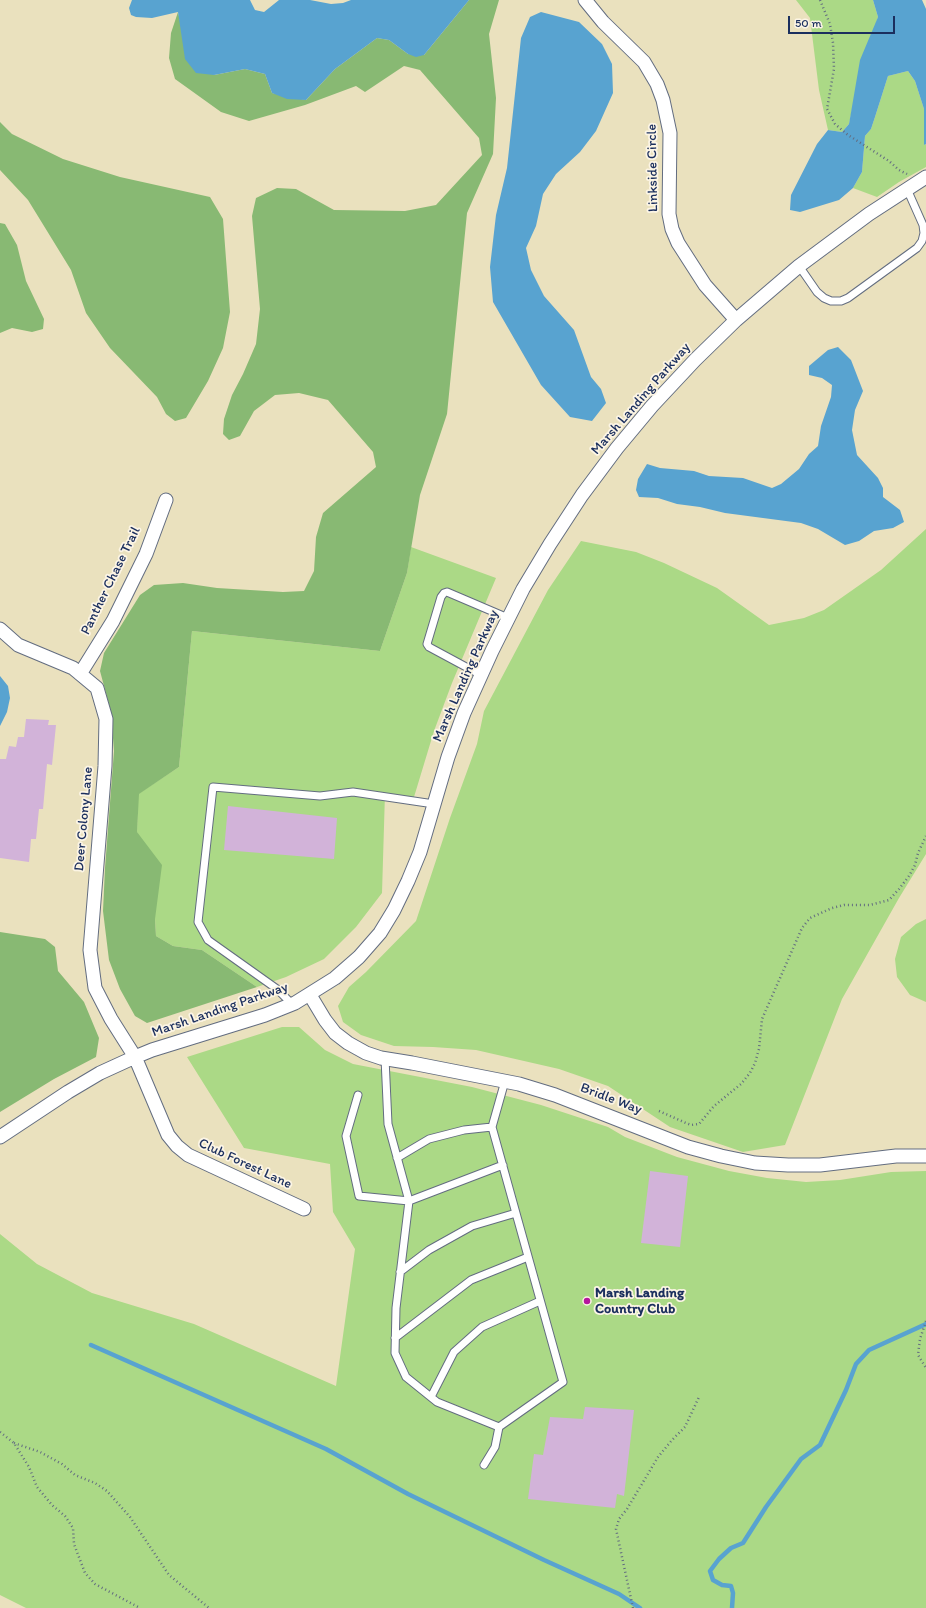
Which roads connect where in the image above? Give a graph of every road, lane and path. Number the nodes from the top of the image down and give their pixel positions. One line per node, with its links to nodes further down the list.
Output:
1 (585, 0): 7 (street, Linkside Circle)
2 (820, 0): 3 (path)
3 (912, 176)
4 (926, 177): 5 (street, Marsh Landing Parkway)
5 (907, 189): 6 (street, Marsh Landing Parkway); 6 (lane)
6 (799, 266): 7 (street, Marsh Landing Parkway)
7 (736, 320): 9 (street, Marsh Landing Parkway)
8 (166, 500): 11 (street, Panther Chase Trail)
9 (508, 618): 12 (street, Marsh Landing Parkway); 12 (lane)
10 (0, 629): 11 (street, Deer Colony Lane)
11 (80, 674): 17 (street, Deer Colony Lane)
12 (481, 675): 13 (street, Marsh Landing Parkway)
13 (434, 804): 15 (street, Marsh Landing Parkway); 16 (lane)
14 (926, 836): 21 (path)
15 (310, 995): 16 (street, Marsh Landing Parkway); 18 (street, Bridle Way)
16 (292, 1004): 17 (street, Marsh Landing Parkway)
17 (135, 1057): 23 (street, Marsh Landing Parkway); 28 (street, Club Forest Lane)
18 (385, 1058): 19 (street, Bridle Way); 25 (lane)
19 (505, 1081): 22 (lane); 24 (street, Bridle Way)
20 (358, 1095): 27 (lane)
21 (659, 1110)
22 (492, 1127): 25 (lane); 26 (lane)
23 (0, 1137)
24 (926, 1156)
25 (397, 1158): 27 (lane)
26 (503, 1165): 27 (lane); 29 (lane)
27 (409, 1201): 31 (lane)
28 (304, 1209)
29 (516, 1213): 30 (lane); 31 (lane)
30 (528, 1256): 32 (lane); 34 (lane)
31 (400, 1272): 34 (lane)
32 (540, 1301): 37 (lane); 38 (lane)
33 (926, 1321): 35 (path)
34 (395, 1338): 37 (lane)
35 (926, 1368)
36 (699, 1396): 44 (path)
37 (431, 1397): 38 (lane)
38 (499, 1427): 41 (lane)
39 (0, 1432): 40 (path)
40 (14, 1443): 42 (path); 43 (path)
41 (484, 1465)
42 (140, 1608)
43 (209, 1608)
44 (633, 1608)

